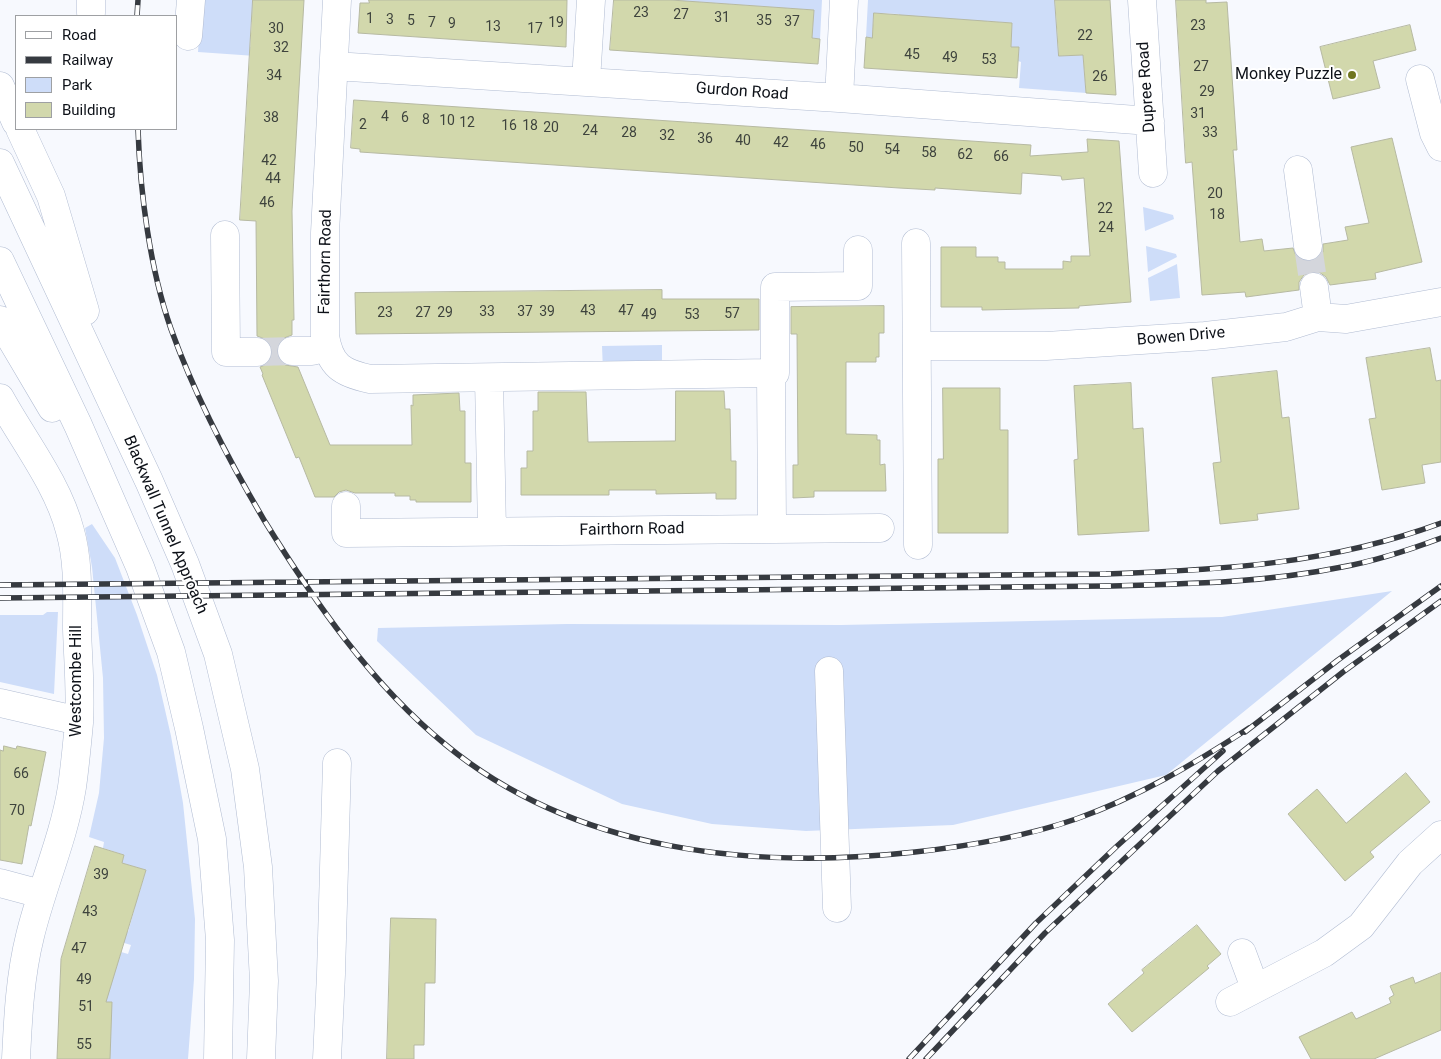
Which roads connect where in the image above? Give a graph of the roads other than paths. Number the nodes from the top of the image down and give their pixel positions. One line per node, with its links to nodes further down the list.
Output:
1 (190, 0): 6 (main road)
2 (338, 0): 7 (main road, Fairthorn Road)
3 (591, 0): 9 (main road)
4 (844, 0): 11 (main road)
5 (1142, 0): 13 (main road, Dupree Road)
6 (188, 36)
7 (334, 66): 9 (main road, Gurdon Road); 29 (main road, Fairthorn Road)
8 (1420, 79): 15 (main road)
9 (586, 81): 11 (main road, Gurdon Road)
10 (0, 86): 12 (main road)
11 (839, 98): 13 (main road, Gurdon Road)
12 (15, 120)
13 (1150, 121): 18 (main road, Dupree Road)
14 (20, 130): 34 (main road)
15 (1441, 147)
16 (0, 163): 34 (main road, Blackwall Tunnel Approach)
17 (1298, 170): 21 (main road)
18 (1153, 173)
19 (225, 235): 30 (main road)
20 (916, 243): 28 (main road)
21 (1308, 246)
22 (858, 250): 32 (main road)
23 (0, 261): 41 (main road)
24 (1314, 287): 26 (main road)
25 (1441, 302): 26 (main road, Bowen Drive)
26 (1318, 317): 28 (main road, Bowen Drive)
27 (0, 320): 41 (main road)
28 (917, 346): 40 (main road)
29 (327, 347): 31 (main road); 33 (main road, Fairthorn Road)
30 (257, 352)
31 (292, 352)
32 (771, 373): 33 (main road, Fairthorn Road); 37 (main road)
33 (489, 378): 39 (main road)
34 (111, 398): 56 (main road, Blackwall Tunnel Approach)
35 (3, 408): 44 (main road, Westcombe Hill)
36 (346, 506): 39 (main road, Fairthorn Road)
37 (772, 528): 38 (main road, Fairthorn Road); 39 (main road, Fairthorn Road)
38 (880, 528)
39 (492, 531)
40 (918, 545)
41 (140, 567): 55 (main road)
42 (829, 671): 49 (main road)
43 (0, 703): 44 (main road)
44 (79, 721): 48 (main road, Westcombe Hill)
45 (338, 763): 57 (main road)
46 (1441, 835): 52 (main road)
47 (0, 883): 48 (main road)
48 (41, 894): 51 (main road, Westcombe Hill)
49 (837, 908)
50 (1242, 953): 52 (main road)
51 (11, 974): 54 (main road, Westcombe Hill)
52 (1255, 988): 53 (main road)
53 (1230, 1002)
54 (16, 1059)
55 (218, 1059)
56 (261, 1059)
57 (327, 1059)

